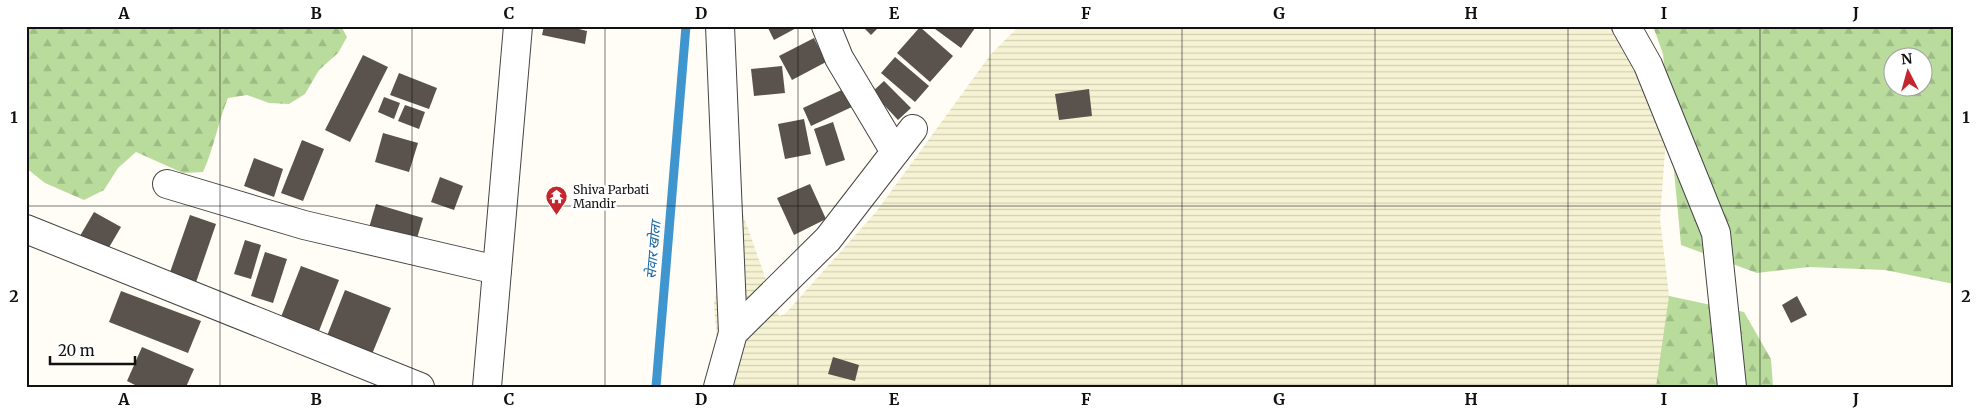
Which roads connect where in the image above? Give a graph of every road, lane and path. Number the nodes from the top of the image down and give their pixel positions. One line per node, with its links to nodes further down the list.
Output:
1 (518, 26): 9 (street)
2 (720, 26): 10 (street)
3 (826, 26): 6 (street)
4 (1626, 26): 14 (street)
5 (913, 129): 6 (street)
6 (895, 152): 10 (street)
7 (166, 184): 9 (street)
8 (26, 229): 11 (street)
9 (497, 270): 12 (street)
10 (733, 333): 13 (street)
11 (420, 387)
12 (487, 387)
13 (718, 387)
14 (1732, 387)

